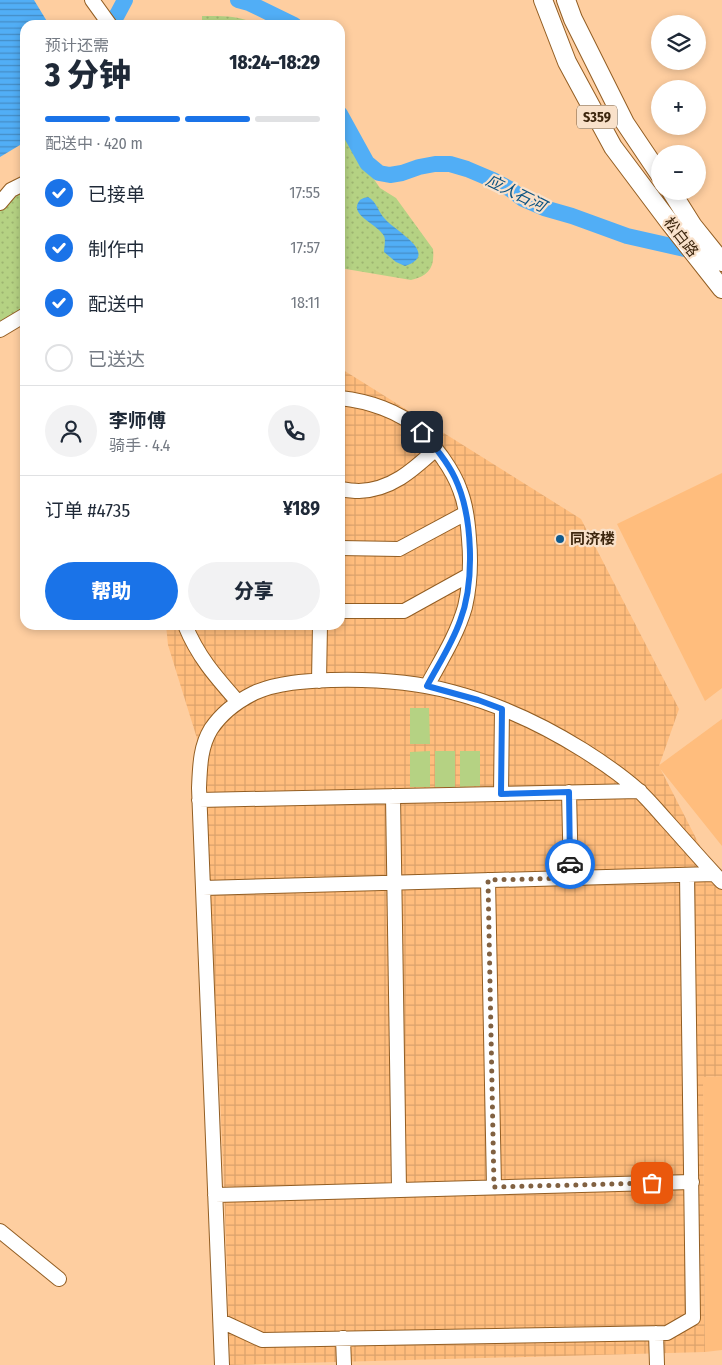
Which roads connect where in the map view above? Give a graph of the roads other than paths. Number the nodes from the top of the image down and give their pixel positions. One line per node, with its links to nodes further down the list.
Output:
1 (92, 0): 4 (street)
2 (543, 0): 10 (main road, 松白路 / S359)
3 (566, 0): 5 (main road, S359)
4 (106, 20)
5 (651, 162)
6 (20, 186): 8 (street)
7 (677, 200): 9 (main road, 松白路)
8 (0, 203)
9 (722, 262)
10 (722, 289)
11 (20, 318): 12 (street)
12 (0, 330)
13 (345, 399): 14 (street)
14 (436, 449): 15 (street); 16 (street)
15 (345, 490)
16 (466, 513): 17 (street); 18 (street)
17 (345, 548)
18 (469, 575): 19 (street); 23 (street)
19 (345, 611)
20 (187, 630): 24 (street)
21 (320, 630): 22 (street)
22 (319, 681): 23 (street); 24 (street)
23 (427, 686): 25 (street)
24 (238, 702): 30 (street)
25 (502, 709): 26 (street); 28 (street)
26 (640, 791): 27 (street); 33 (street)
27 (569, 792): 28 (street); 32 (street)
28 (501, 794): 29 (street)
29 (393, 796): 30 (street); 35 (street)
30 (199, 800): 36 (street)
31 (687, 874): 32 (street); 33 (street); 37 (street)
32 (571, 878): 34 (street)
33 (718, 878)
34 (488, 880): 35 (street); 38 (street)
35 (394, 883): 36 (street); 39 (street)
36 (203, 888): 40 (street)
37 (692, 1182): 38 (street); 44 (street)
38 (494, 1187): 39 (street)
39 (399, 1189): 40 (street)
40 (216, 1195): 43 (street)
41 (0, 1231): 42 (street)
42 (59, 1279)
43 (221, 1321): 45 (street); 46 (street)
44 (656, 1333): 45 (street); 48 (street)
45 (343, 1338): 47 (street)
46 (222, 1365)
47 (344, 1365)
48 (657, 1365)

